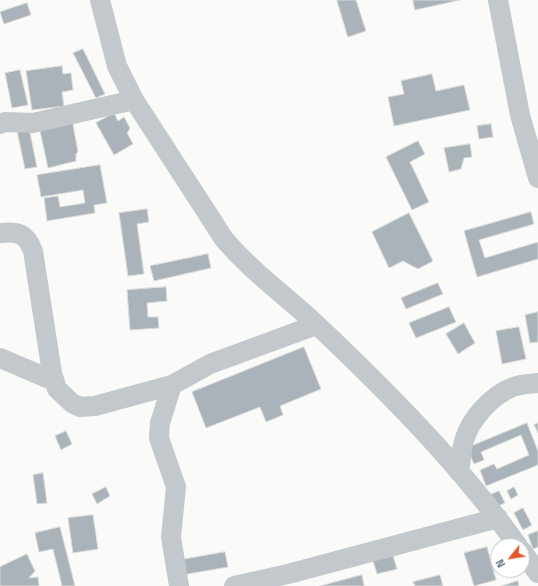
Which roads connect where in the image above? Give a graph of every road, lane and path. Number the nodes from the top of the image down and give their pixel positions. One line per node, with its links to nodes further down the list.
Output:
1 (100, 0): 3 (street)
2 (498, 0): 5 (street)
3 (134, 100): 4 (street); 7 (street)
4 (0, 124)
5 (538, 178)
6 (0, 233): 9 (street)
7 (316, 325): 11 (street); 12 (street)
8 (0, 358): 9 (street)
9 (54, 381): 11 (street)
10 (538, 383): 12 (street)
11 (172, 385): 17 (street)
12 (459, 472): 13 (street)
13 (498, 518): 14 (street); 18 (street)
14 (512, 538)
15 (530, 562): 16 (street)
16 (538, 573)
17 (178, 586)
18 (234, 586)

